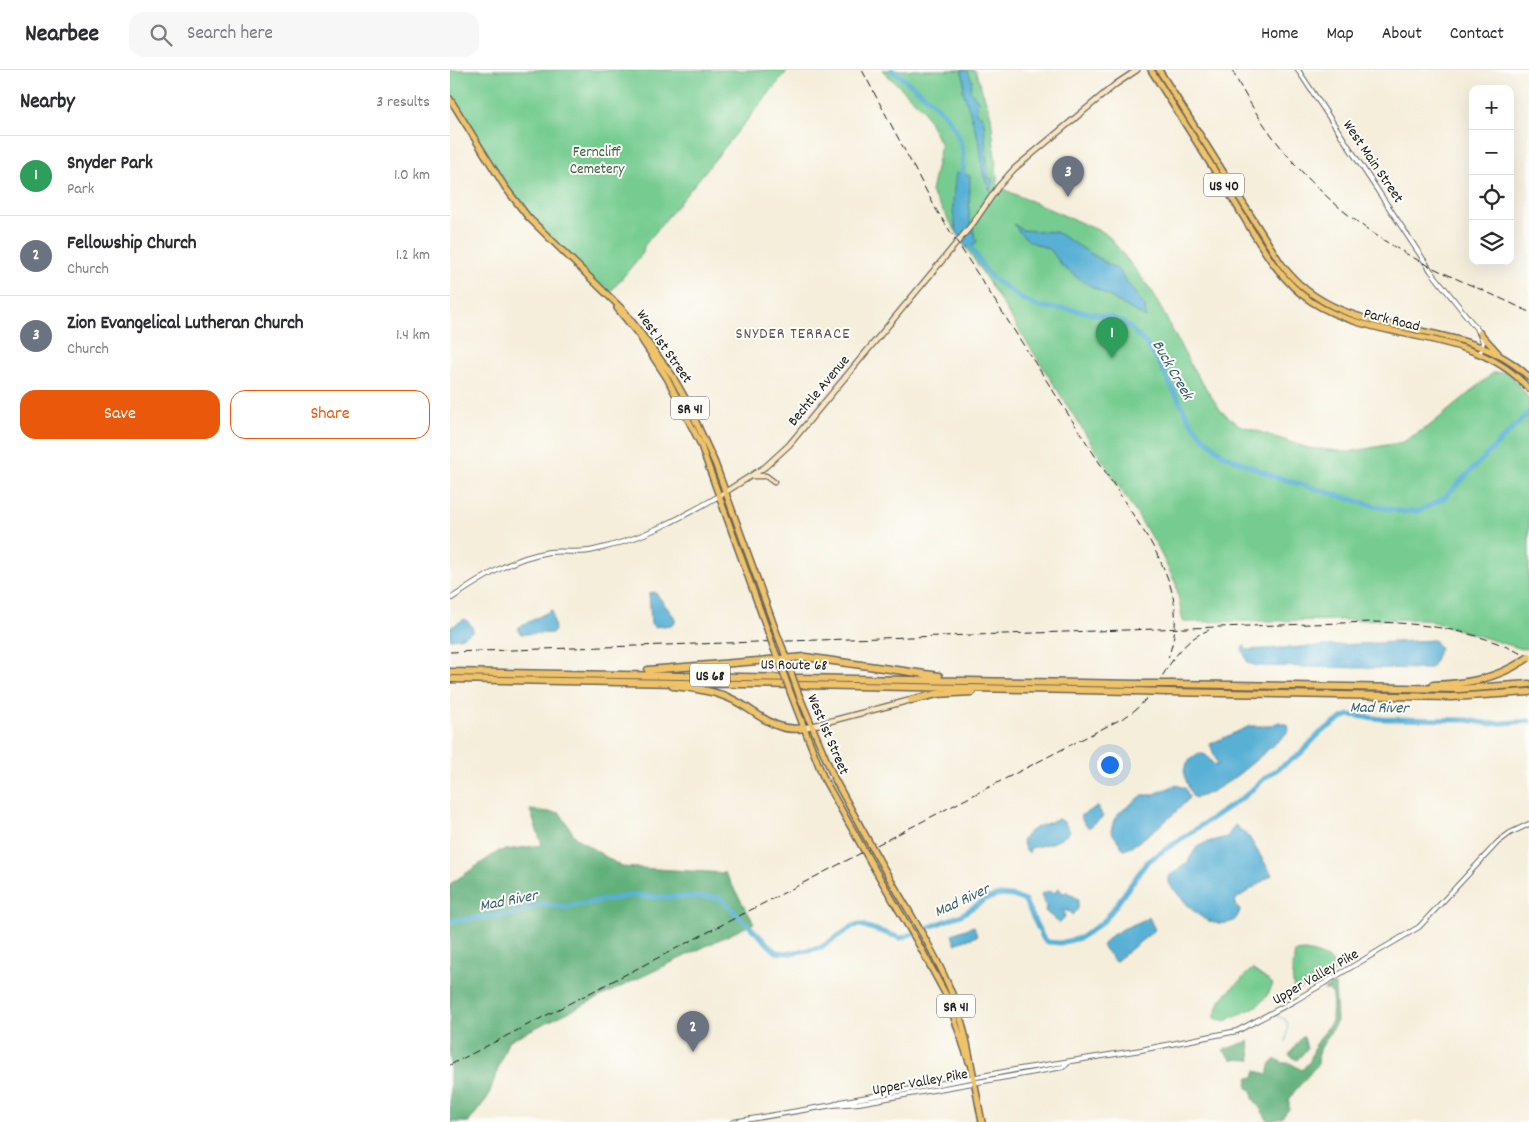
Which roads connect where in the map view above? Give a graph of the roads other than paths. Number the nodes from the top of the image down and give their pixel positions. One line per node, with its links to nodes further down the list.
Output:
1 (1137, 70): 14 (main road, Bechtle Avenue)
2 (1151, 70): 6 (main road, US 40)
3 (1159, 70): 6 (main road, US 40)
4 (1298, 70): 8 (street, West Main Street)
5 (450, 99): 7 (main road, West 1st Street / SR 41)
6 (1305, 293): 9 (main road, Park Road / US 40); 10 (main road, Park Road / US 40)
7 (607, 296): 16 (main road, West 1st Street / SR 41); 17 (main road, West 1st Street / SR 41)
8 (1480, 333): 9 (street); 11 (main road)
9 (1482, 347): 10 (street); 11 (main road, US 40)
10 (1480, 353): 13 (main road, US 40)
11 (1498, 353): 12 (main road, US 40)
12 (1529, 377)
13 (1529, 389)
14 (752, 476): 15 (main road); 16 (main road, Bechtle Avenue)
15 (774, 482)
16 (726, 492): 17 (main road, Bechtle Avenue); 19 (main road, West 1st Street / SR 41, bridge)
17 (719, 496): 18 (street, Bechtle Avenue); 21 (main road, West 1st Street / SR 41, bridge)
18 (450, 599)
19 (786, 657): 21 (highway); 25 (highway); 32 (main road, West 1st Street / SR 41, bridge)
20 (1529, 657): 28 (highway, bridge)
21 (778, 658): 23 (highway); 33 (main road, West 1st Street / SR 41, bridge)
22 (450, 672): 23 (highway, US Route 68 / US 68)
23 (579, 673): 25 (highway, US Route 68 / US 68)
24 (450, 679): 26 (highway, US Route 68 / US 68)
25 (970, 680): 28 (highway, US Route 68 / US 68, bridge)
26 (647, 682): 29 (highway, US Route 68 / US 68); 33 (highway)
27 (1529, 684): 28 (highway, US 68)
28 (1389, 688)
29 (1029, 689): 30 (highway, US Route 68 / US 68, bridge); 31 (highway)
30 (1529, 692)
31 (911, 700): 32 (main road)
32 (813, 727): 33 (main road); 38 (main road, West 1st Street / SR 41, bridge)
33 (804, 728): 38 (main road, West 1st Street / SR 41, bridge)
34 (1529, 824): 35 (street, Upper Valley Pike)
35 (1068, 1063): 36 (street, Upper Valley Pike); 37 (street, Upper Valley Pike)
36 (1020, 1069): 37 (street); 38 (street, Upper Valley Pike)
37 (998, 1079): 38 (street, Upper Valley Pike)
38 (974, 1080): 39 (street, Upper Valley Pike); 40 (main road, West 1st Street / SR 41)
39 (733, 1122)
40 (982, 1122)

